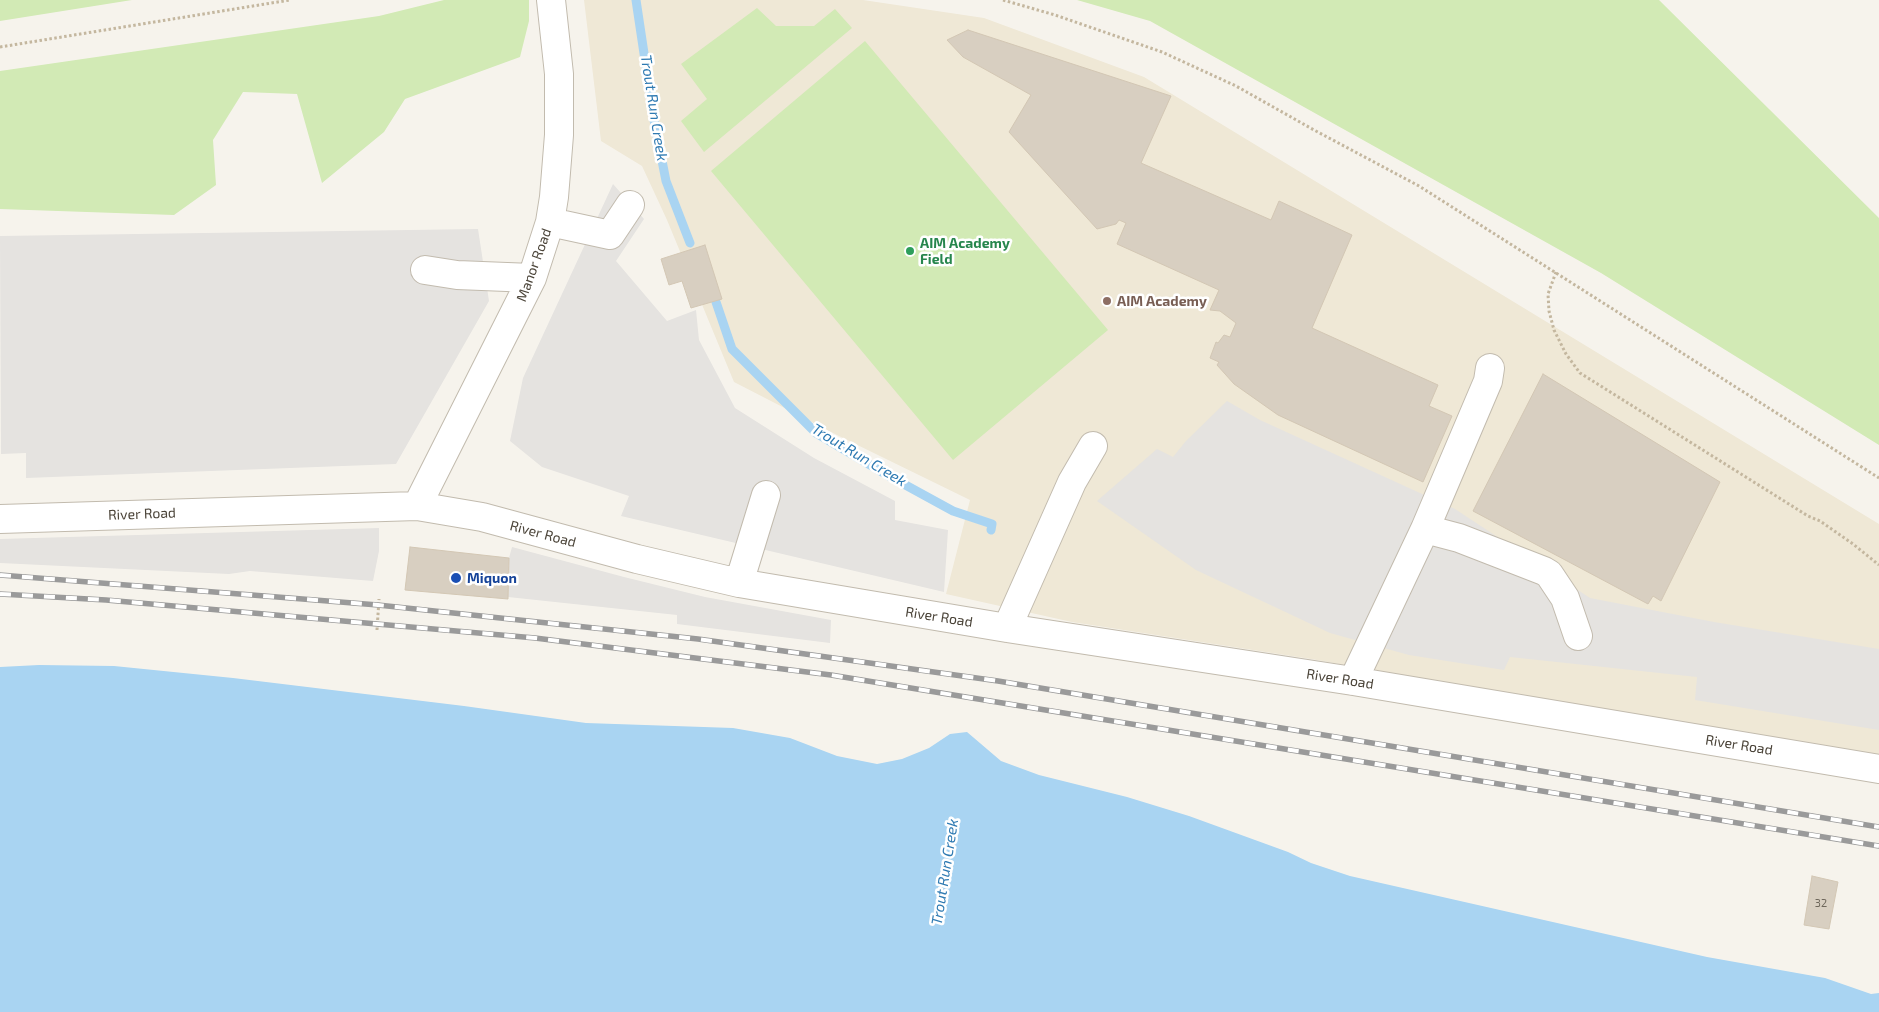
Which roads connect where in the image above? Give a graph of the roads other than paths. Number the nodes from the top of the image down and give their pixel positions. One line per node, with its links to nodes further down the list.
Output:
1 (551, 0): 3 (street, Manor Road)
2 (630, 205): 3 (street)
3 (550, 222): 5 (street, Manor Road)
4 (425, 270): 5 (street)
5 (532, 278): 9 (street, Manor Road)
6 (1490, 368): 11 (street)
7 (1093, 446): 13 (street)
8 (766, 495): 12 (street)
9 (418, 506): 10 (street, River Road); 12 (street, River Road)
10 (0, 519)
11 (1425, 529): 14 (street); 15 (street)
12 (739, 583): 13 (street, River Road)
13 (1007, 628): 15 (street, River Road)
14 (1578, 636)
15 (1353, 681): 16 (street, River Road)
16 (1879, 769)

